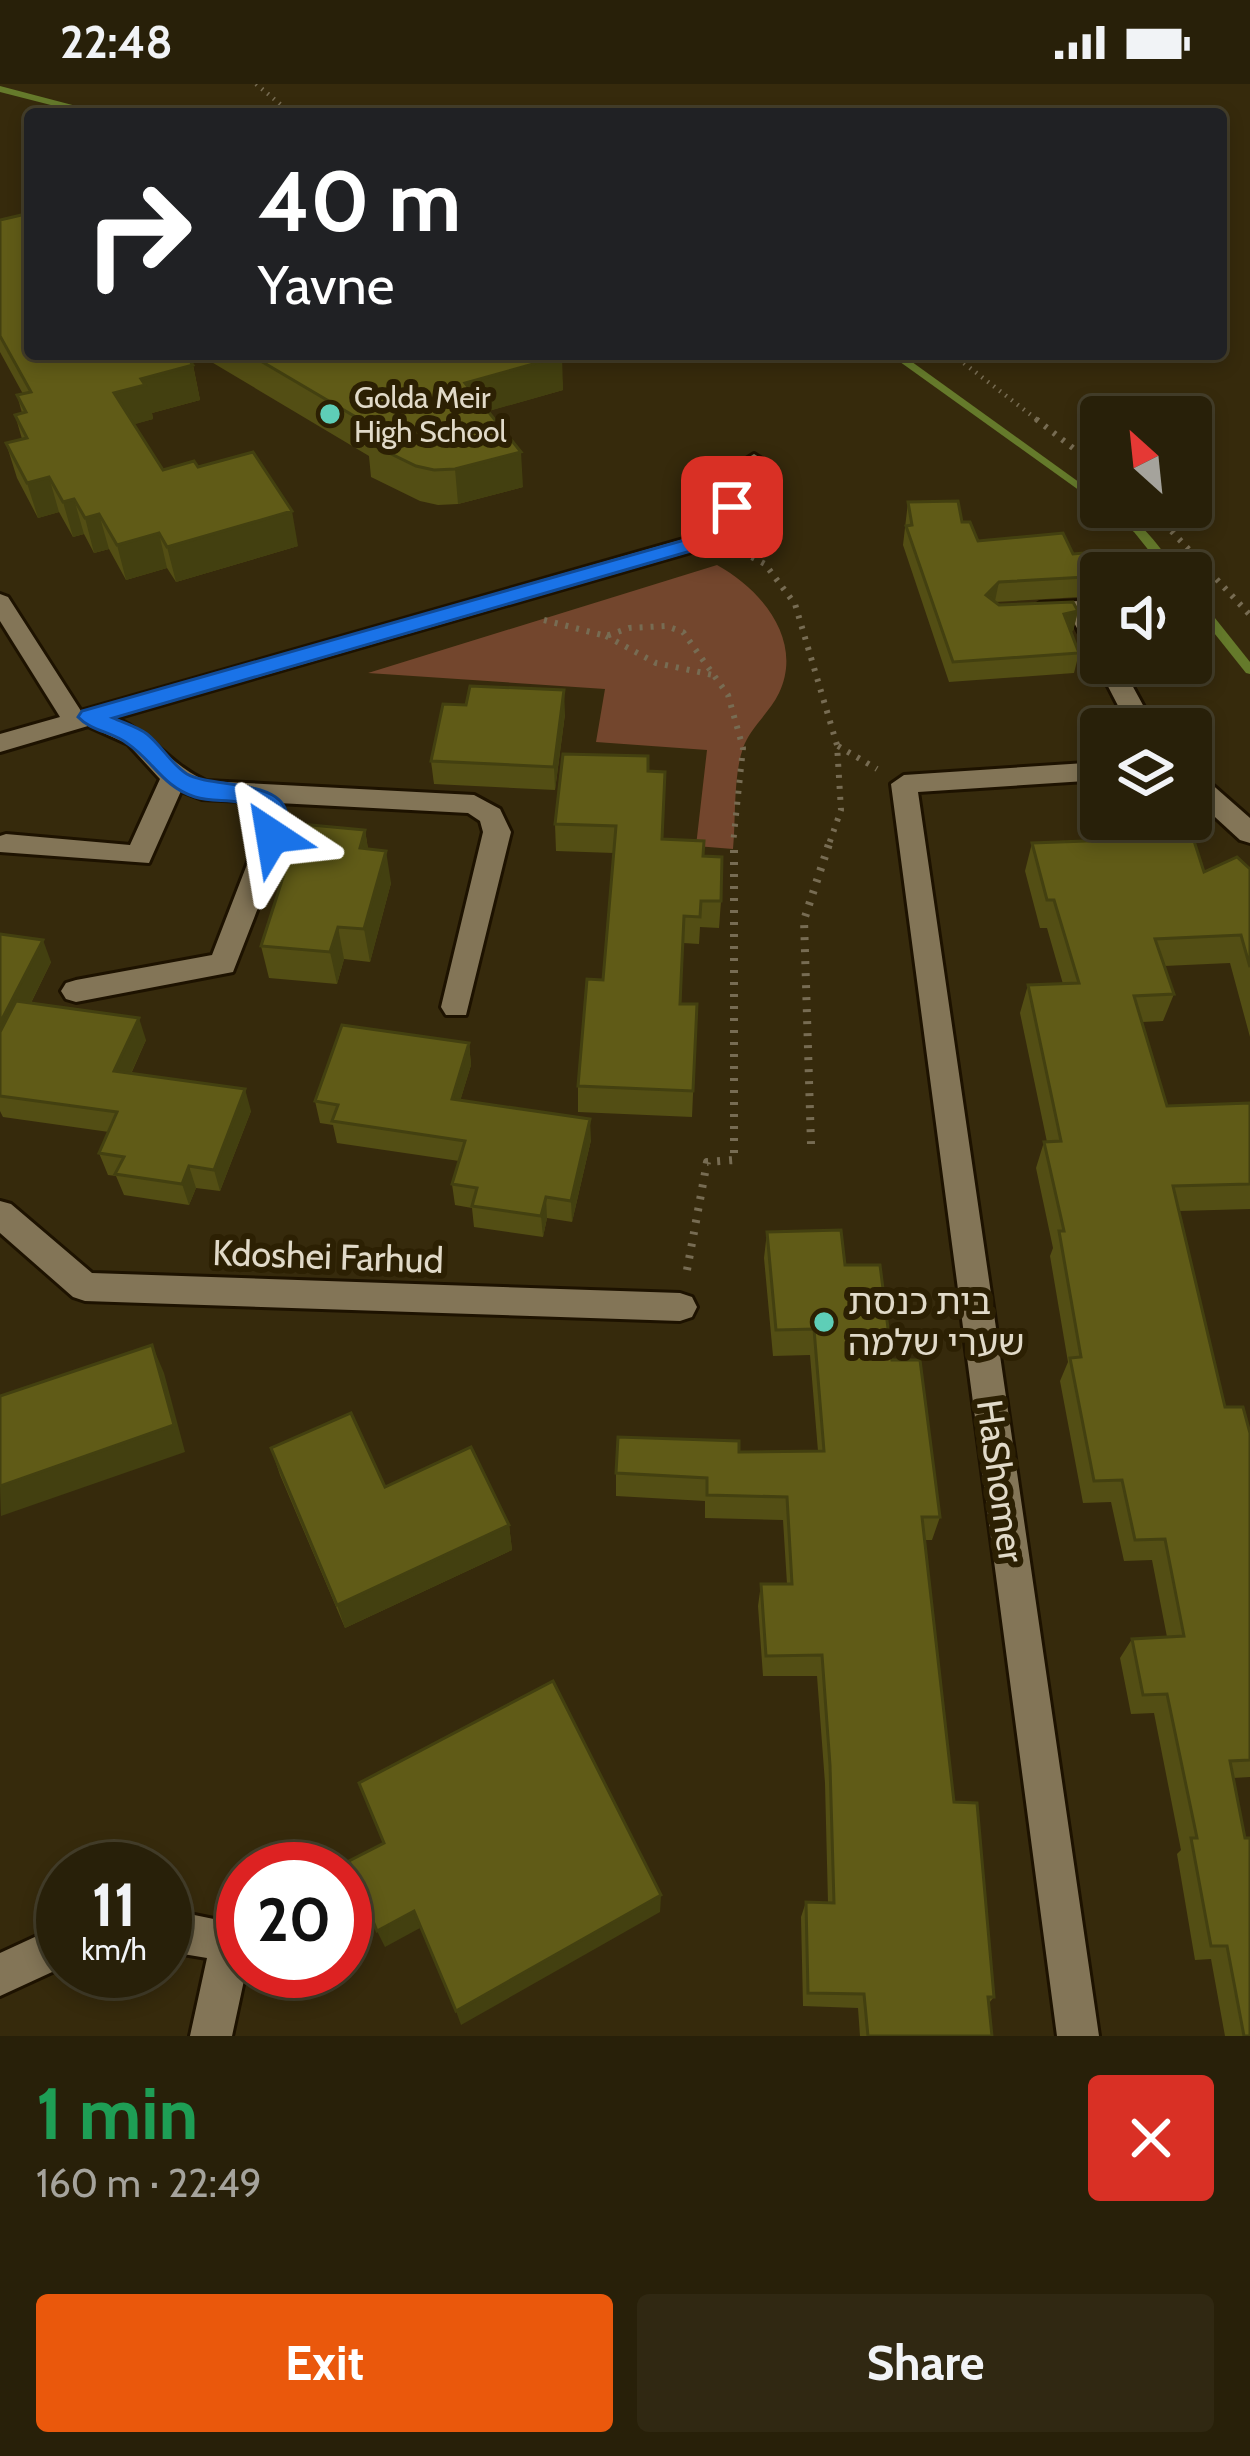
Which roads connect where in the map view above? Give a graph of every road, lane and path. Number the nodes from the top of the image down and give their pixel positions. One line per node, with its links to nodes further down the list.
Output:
1 (256, 84): 2 (path)
2 (285, 108)
3 (960, 360): 4 (path)
4 (1080, 454)
5 (754, 461): 7 (street)
6 (1168, 528): 11 (path)
7 (714, 538): 15 (street); 17 (path)
8 (0, 602): 15 (street)
9 (1080, 611): 10 (street)
10 (1018, 612)
11 (1250, 615)
12 (541, 620): 13 (path)
13 (606, 636): 14 (path); 14 (path)
14 (714, 675): 29 (path)
15 (82, 719): 16 (street); 19 (street)
16 (0, 743)
17 (837, 745): 20 (path); 27 (path)
18 (1080, 772): 20 (street)
19 (174, 777): 21 (street); 24 (street)
20 (904, 784): 34 (street, HaShomer)
21 (251, 793): 25 (street); 26 (street)
22 (1212, 799): 23 (street)
23 (1250, 833)
24 (6, 844)
25 (76, 991)
26 (456, 1007)
27 (811, 1144)
28 (0, 1214): 29 (street, Kdoshei Farhud)
29 (680, 1307)
30 (192, 1934): 33 (street)
31 (36, 1958): 32 (street)
32 (0, 1975)
33 (211, 2036)
34 (1078, 2036)

